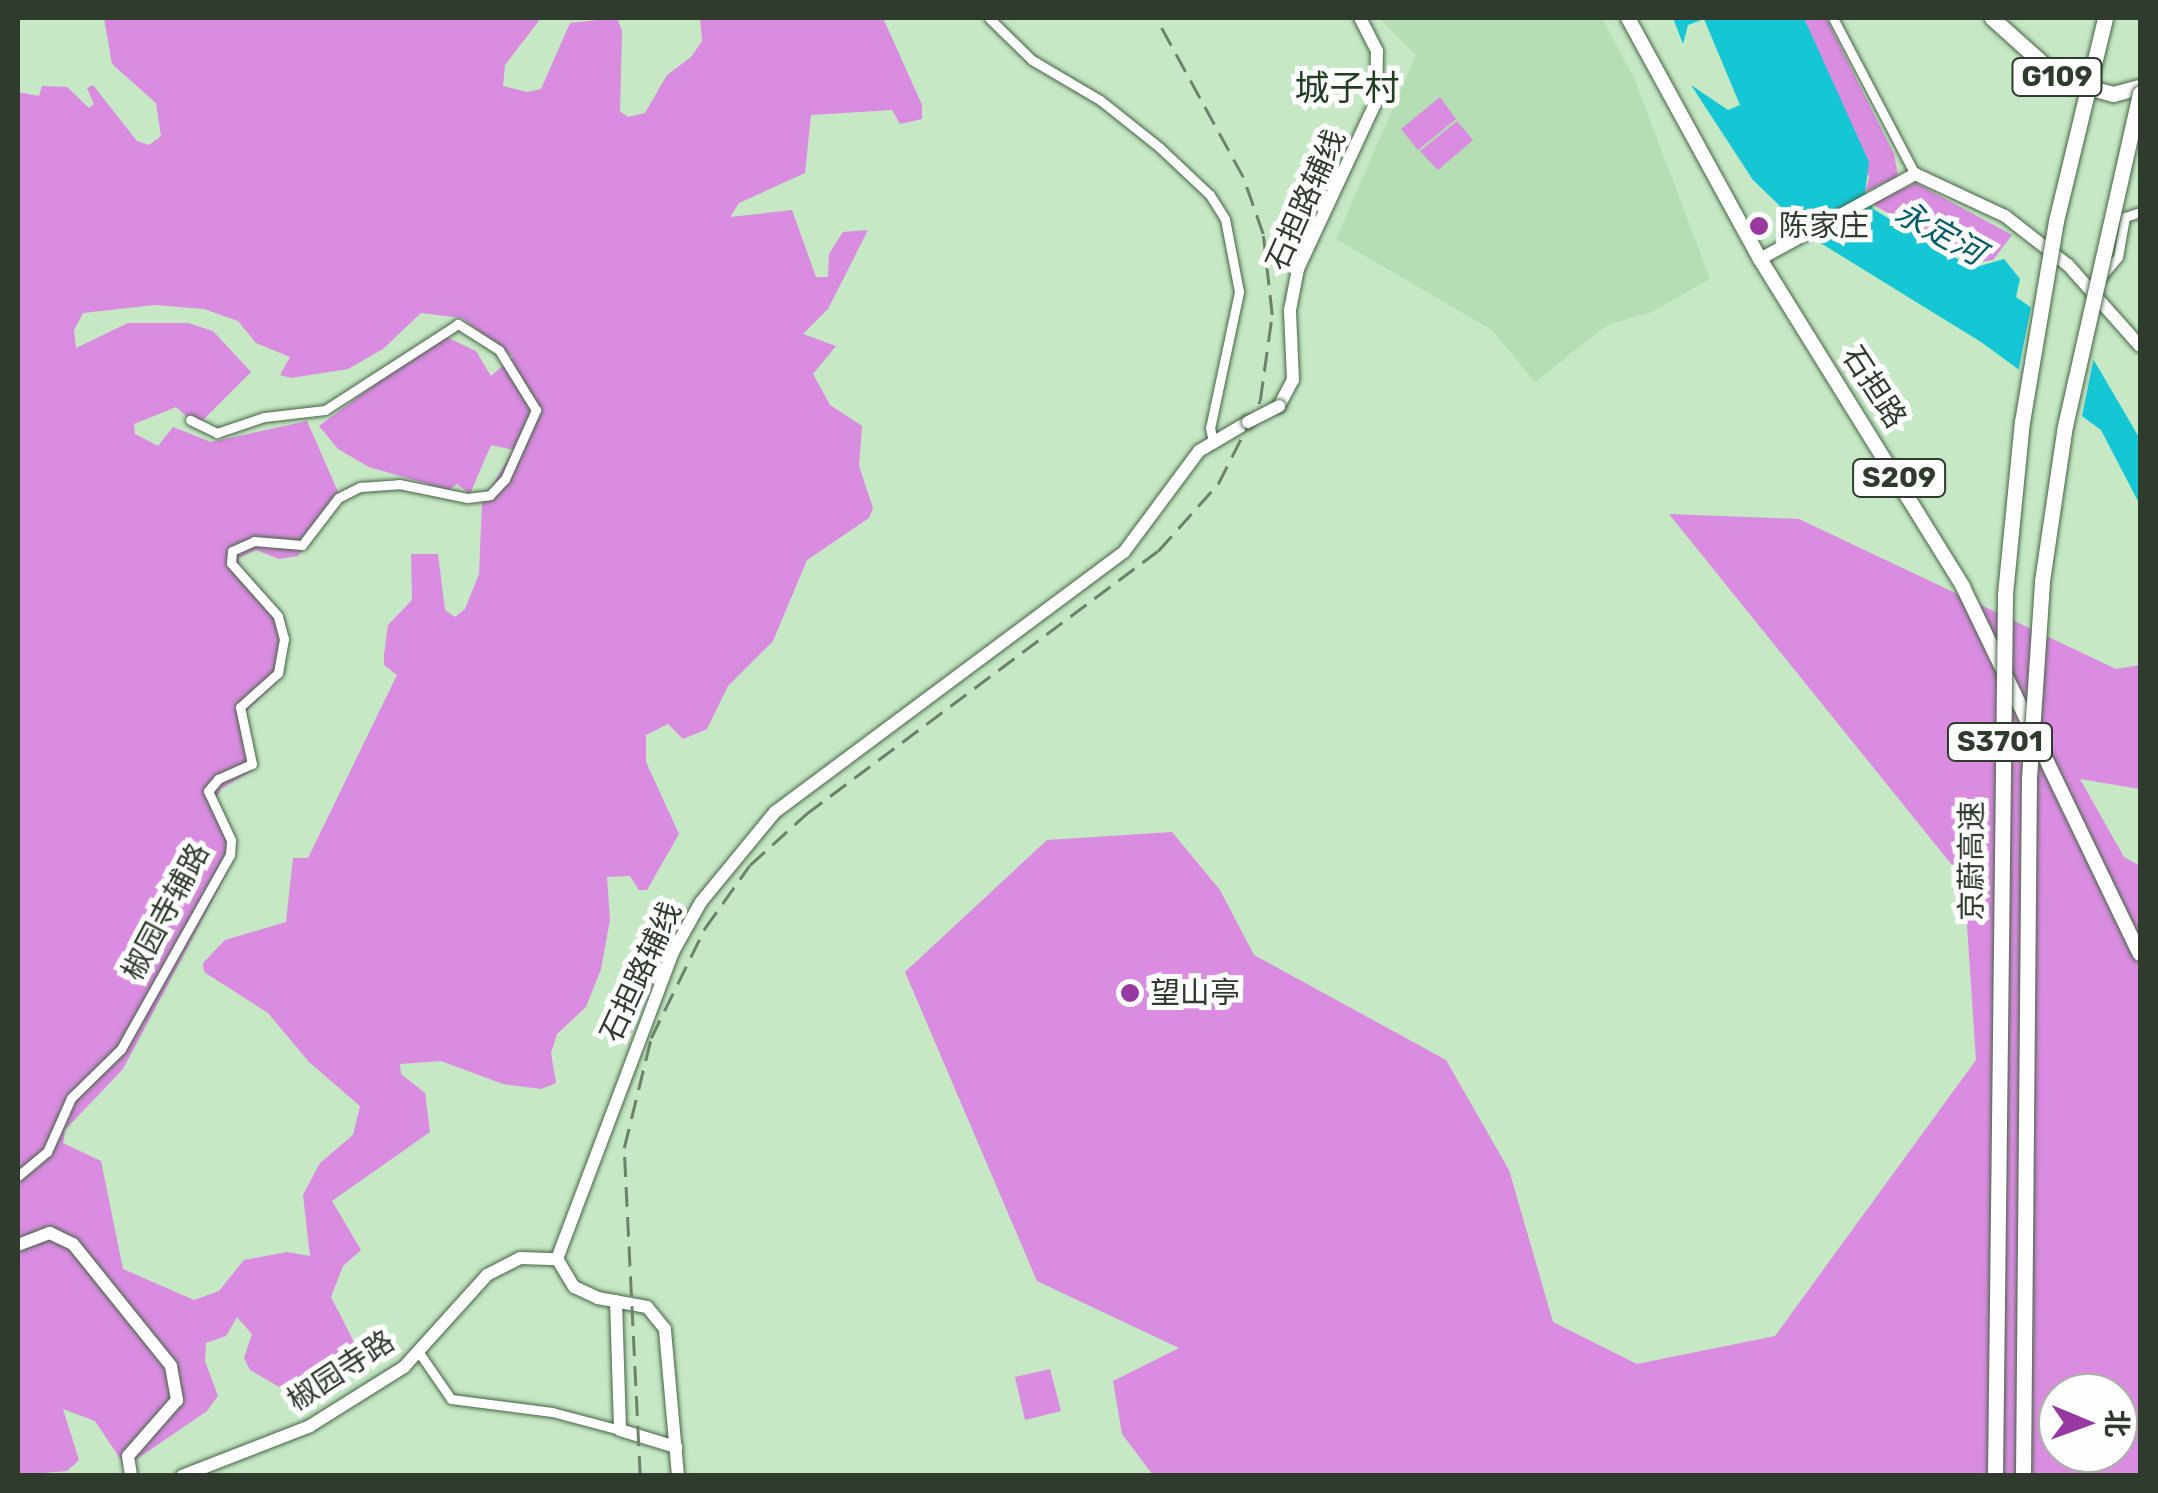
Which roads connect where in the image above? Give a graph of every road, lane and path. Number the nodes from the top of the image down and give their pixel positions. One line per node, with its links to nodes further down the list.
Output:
1 (988, 18): 14 (street)
2 (1360, 18): 14 (main road, 石担路辅线, bridge)
3 (1628, 18): 10 (main road, 石担路 / S209)
4 (1833, 18): 8 (street)
5 (1992, 18): 7 (highway, G109)
6 (2105, 18): 26 (highway, 京蔚高速 / S3701, bridge)
7 (2140, 90): 27 (highway, 京蔚高速 / S3701, bridge)
8 (1915, 174): 10 (main road); 11 (main road)
9 (2140, 212): 11 (street)
10 (1760, 260): 15 (main road, 石担路 / S209)
11 (2090, 291): 12 (main road)
12 (2140, 346)
13 (190, 420): 16 (street, 椒园寺辅路)
14 (1213, 441): 18 (main road, 石担路辅线)
15 (2140, 954)
16 (18, 1176)
17 (18, 1245): 23 (main road)
18 (557, 1259): 19 (main road); 20 (main road, 椒园寺路)
19 (616, 1301): 21 (main road); 22 (main road)
20 (418, 1351): 21 (street); 24 (main road, 椒园寺路)
21 (620, 1430): 22 (main road)
22 (676, 1447): 25 (main road)
23 (131, 1476)
24 (182, 1476)
25 (678, 1476)
26 (1994, 1476)
27 (2023, 1476)

